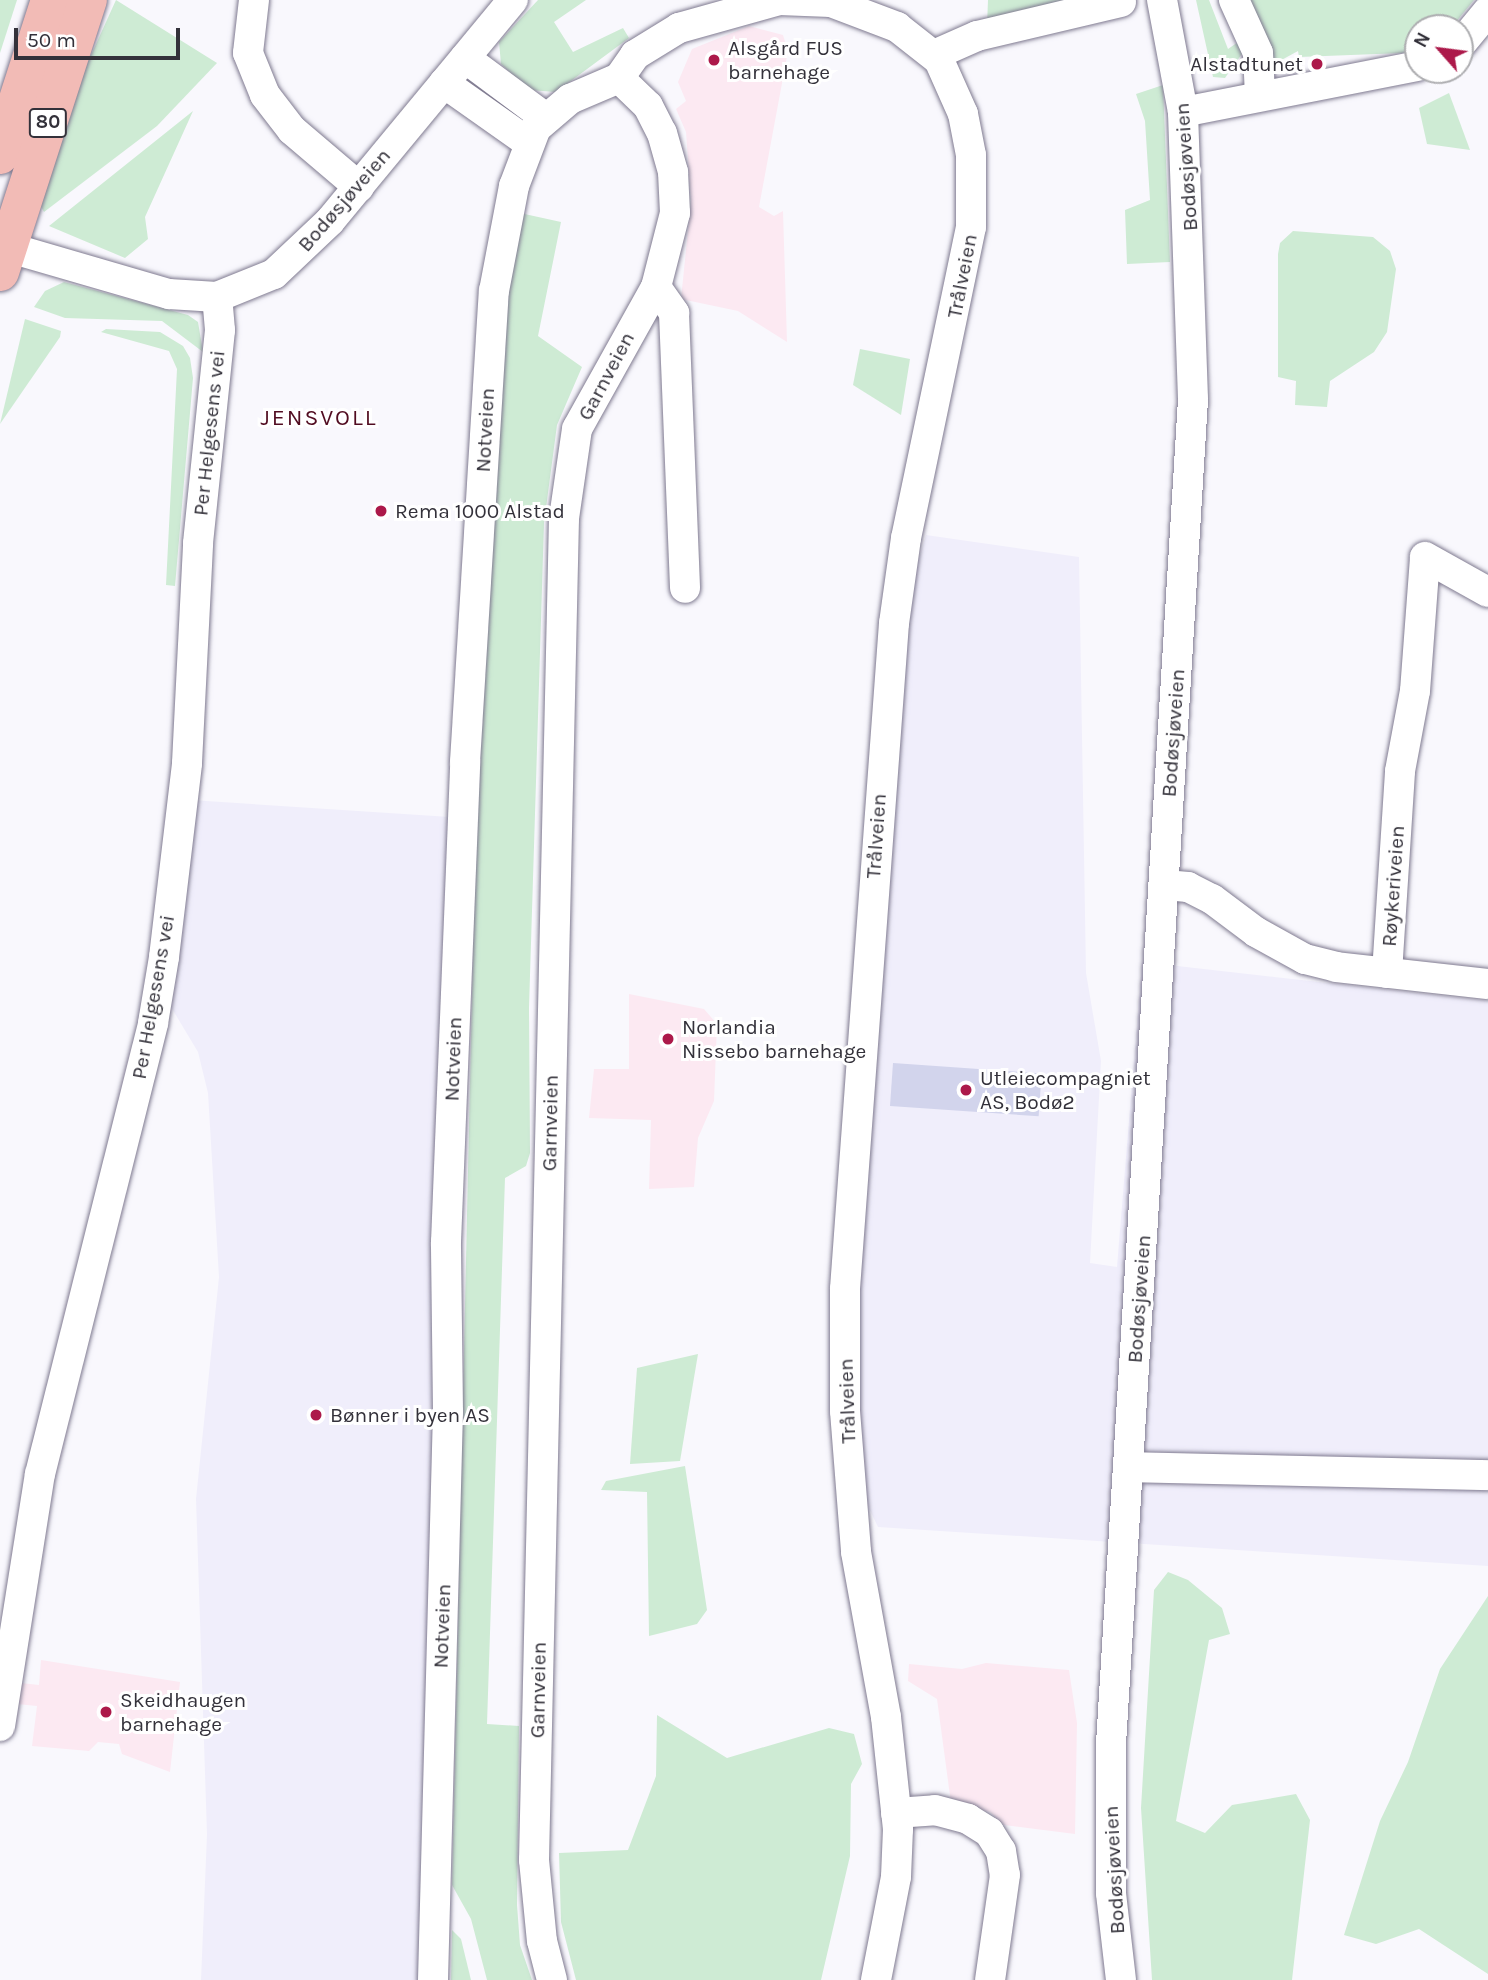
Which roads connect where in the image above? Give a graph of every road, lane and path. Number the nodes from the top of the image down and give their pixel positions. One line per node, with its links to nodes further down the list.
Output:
1 (50, 0): 19 (main road, 80)
2 (88, 0): 21 (main road, 80)
3 (254, 0): 20 (street)
4 (513, 0): 11 (street, Bodøsjøveien)
5 (1162, 0): 16 (street, Bodøsjøveien)
6 (1234, 0): 15 (street)
7 (1121, 2): 10 (street)
8 (1488, 11): 9 (street)
9 (1474, 28)
10 (934, 55): 13 (street); 32 (street, Trålveien)
11 (466, 58): 14 (street, Bodøsjøveien); 17 (street)
12 (1404, 69): 15 (street)
13 (620, 78): 17 (street); 22 (street, Garnveien)
14 (444, 83): 18 (street); 20 (street, Bodøsjøveien)
15 (1260, 95): 16 (street)
16 (1183, 112): 26 (street, Bodøsjøveien)
17 (543, 116): 18 (street, Notveien)
18 (529, 143): 33 (street, Notveien)
19 (0, 155)
20 (359, 187): 23 (street, Bodøsjøveien)
21 (3, 254): 23 (street, Bodøsjøveien)
22 (656, 287): 24 (street); 34 (street, Garnveien)
23 (217, 297): 31 (street, Per Helgesens vei)
24 (685, 588)
25 (1488, 592): 27 (street, Røykeriveien)
26 (1165, 885): 27 (street, Røykeriveien); 29 (street, Bodøsjøveien)
27 (1387, 973): 28 (street)
28 (1488, 984)
29 (1128, 1467): 30 (street); 37 (street, Bodøsjøveien)
30 (1488, 1475)
31 (0, 1726)
32 (896, 1813): 35 (street, Trålveien); 36 (street)
33 (433, 1980)
34 (552, 1980)
35 (876, 1980)
36 (990, 1980)
37 (1121, 1980)

